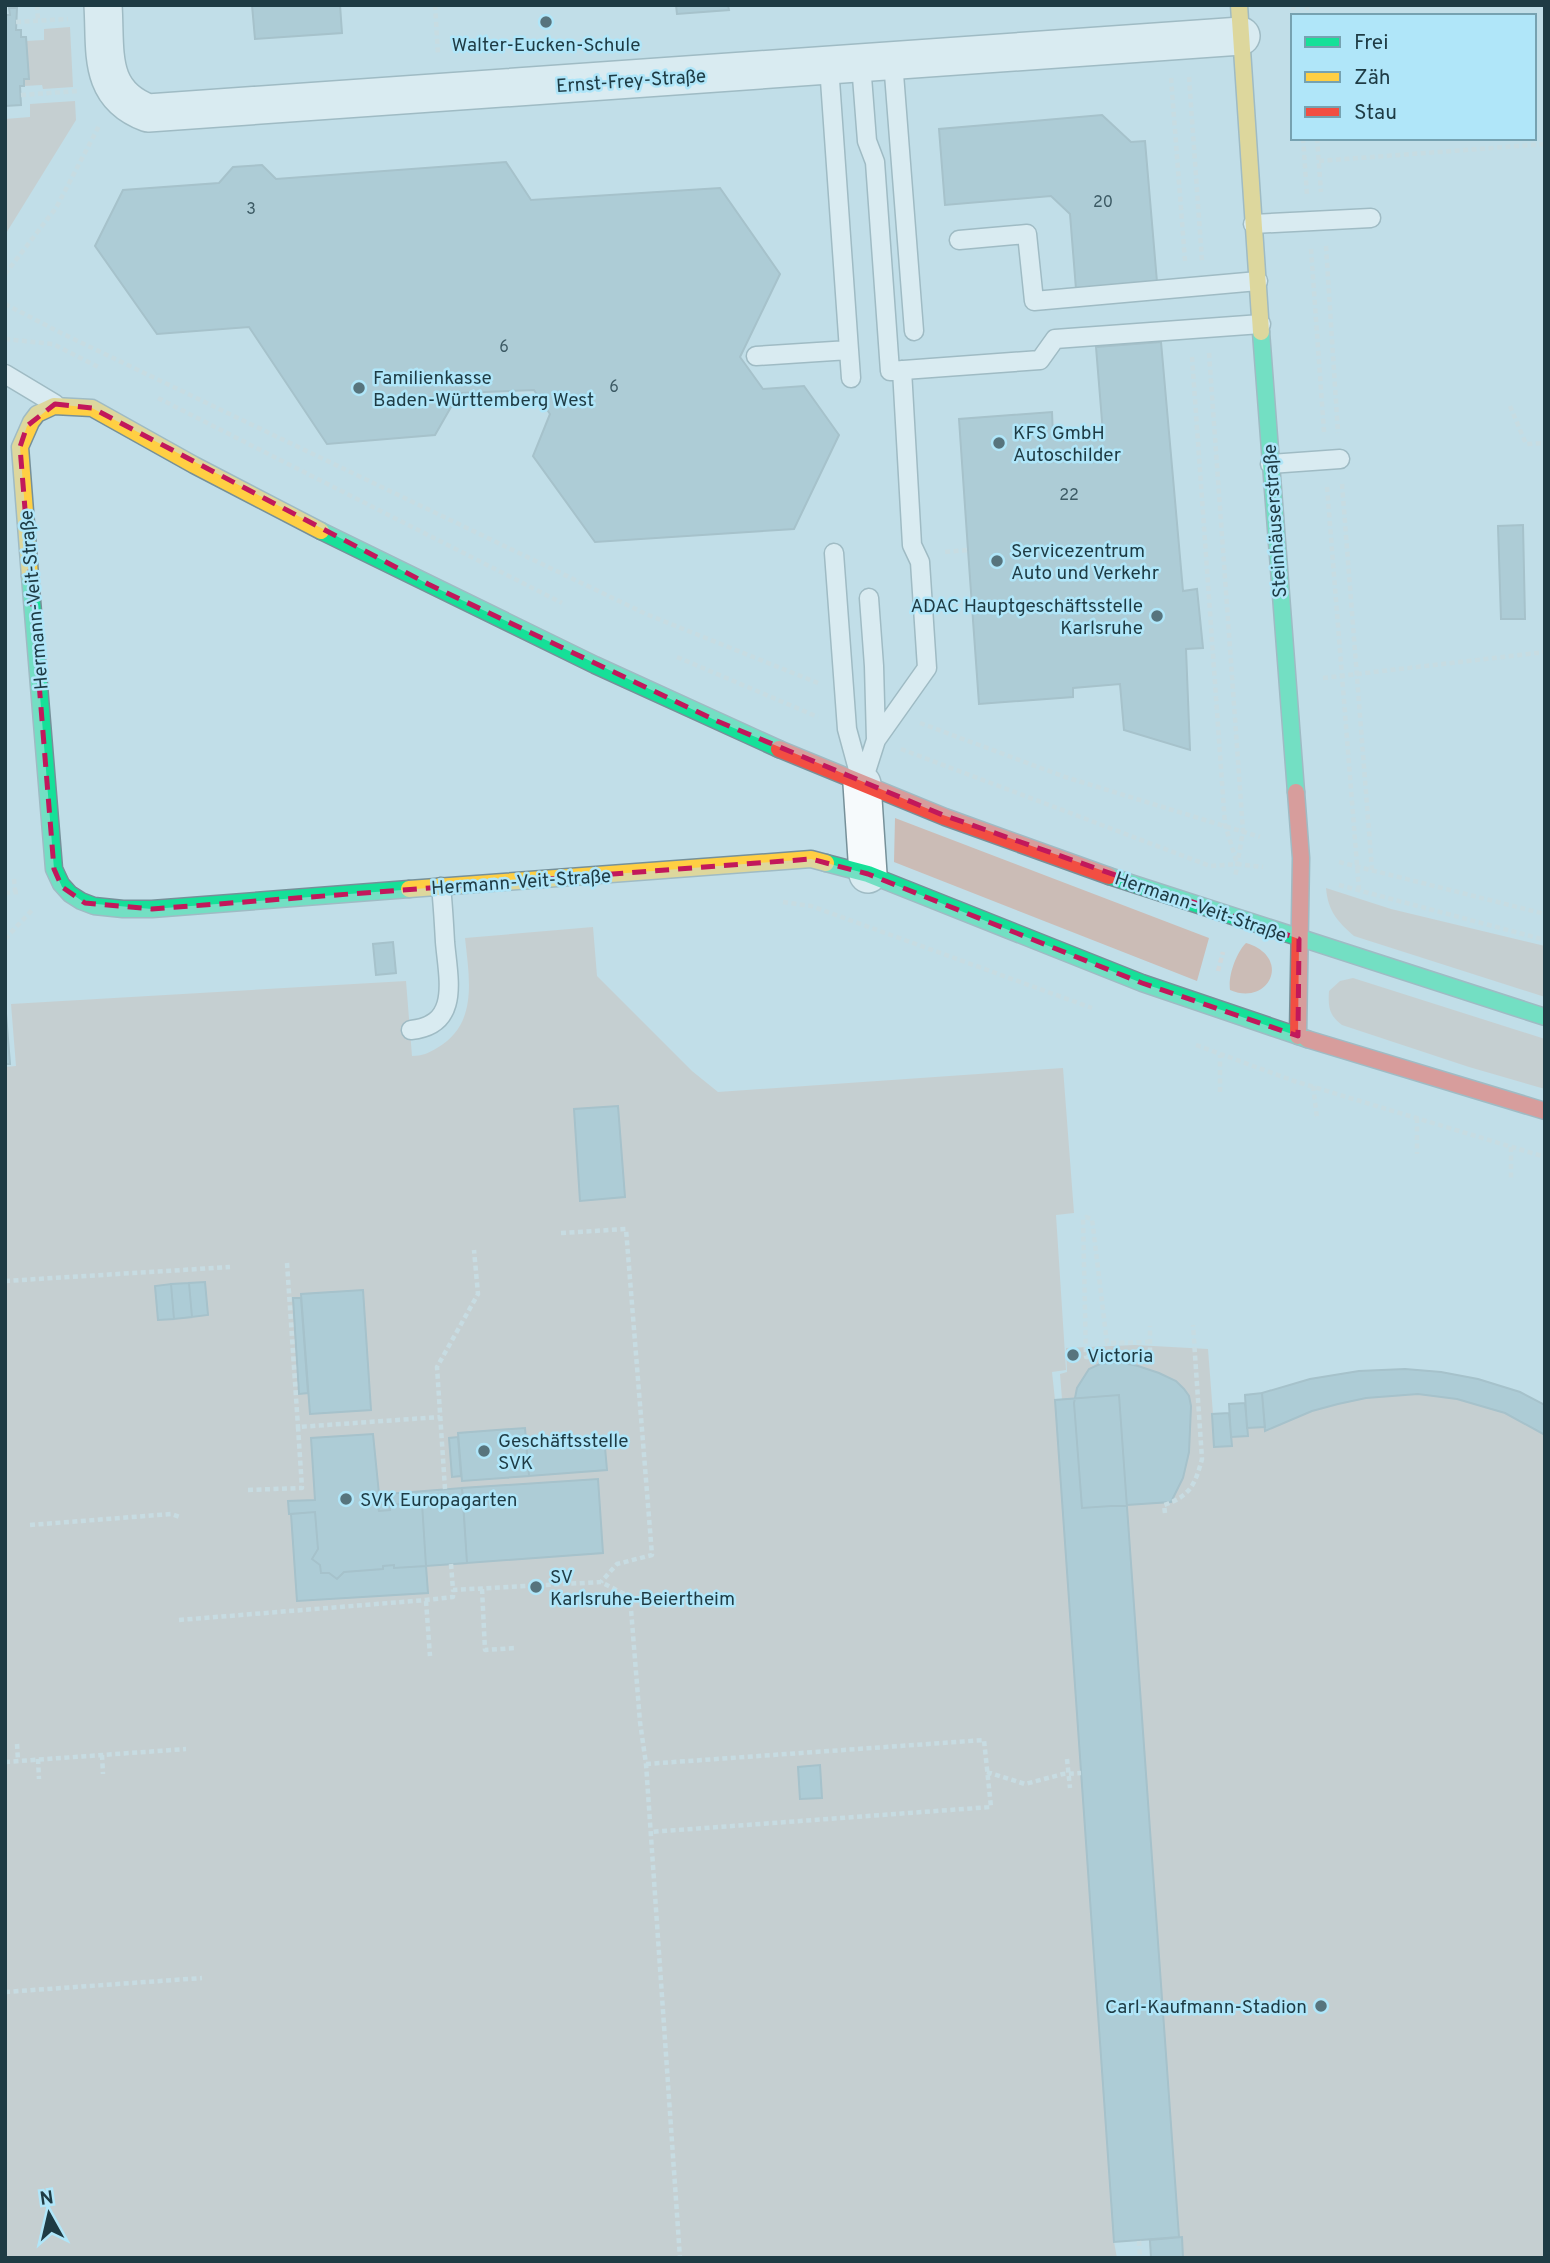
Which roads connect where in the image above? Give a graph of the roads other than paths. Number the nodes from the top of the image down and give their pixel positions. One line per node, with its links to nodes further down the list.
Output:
1 (103, 5): 3 (street, Ernst-Frey-Straße)
2 (1240, 21): 3 (street, Ernst-Frey-Straße); 5 (street, Steinhäuserstraße)
3 (861, 64): 9 (lane); 10 (lane); 12 (lane)
4 (1371, 218): 5 (lane)
5 (1253, 224): 7 (street, Steinhäuserstraße)
6 (959, 240): 7 (lane)
7 (1258, 281): 8 (street, Steinhäuserstraße)
8 (1261, 324): 12 (lane); 17 (street, Steinhäuserstraße)
9 (914, 331)
10 (849, 349): 11 (lane); 14 (lane)
11 (756, 356)
12 (902, 370): 20 (lane)
13 (5, 374): 15 (lane)
14 (850, 378)
15 (55, 404): 21 (street, Hermann-Veit-Straße); 23 (street, Hermann-Veit-Straße)
16 (1333, 460): 17 (lane)
17 (1270, 464): 24 (street, Steinhäuserstraße)
18 (834, 553): 21 (lane)
19 (869, 598): 20 (lane)
20 (876, 740): 21 (lane)
21 (862, 784): 22 (street); 24 (street, Hermann-Veit-Straße)
22 (868, 874): 23 (street, Hermann-Veit-Straße); 27 (street, Hermann-Veit-Straße)
23 (442, 887): 26 (lane)
24 (1299, 939): 25 (street, Hermann-Veit-Straße); 27 (street, Steinhäuserstraße)
25 (1545, 1017)
26 (411, 1030)
27 (1298, 1036): 28 (street, Hermann-Veit-Straße)
28 (1545, 1111)

